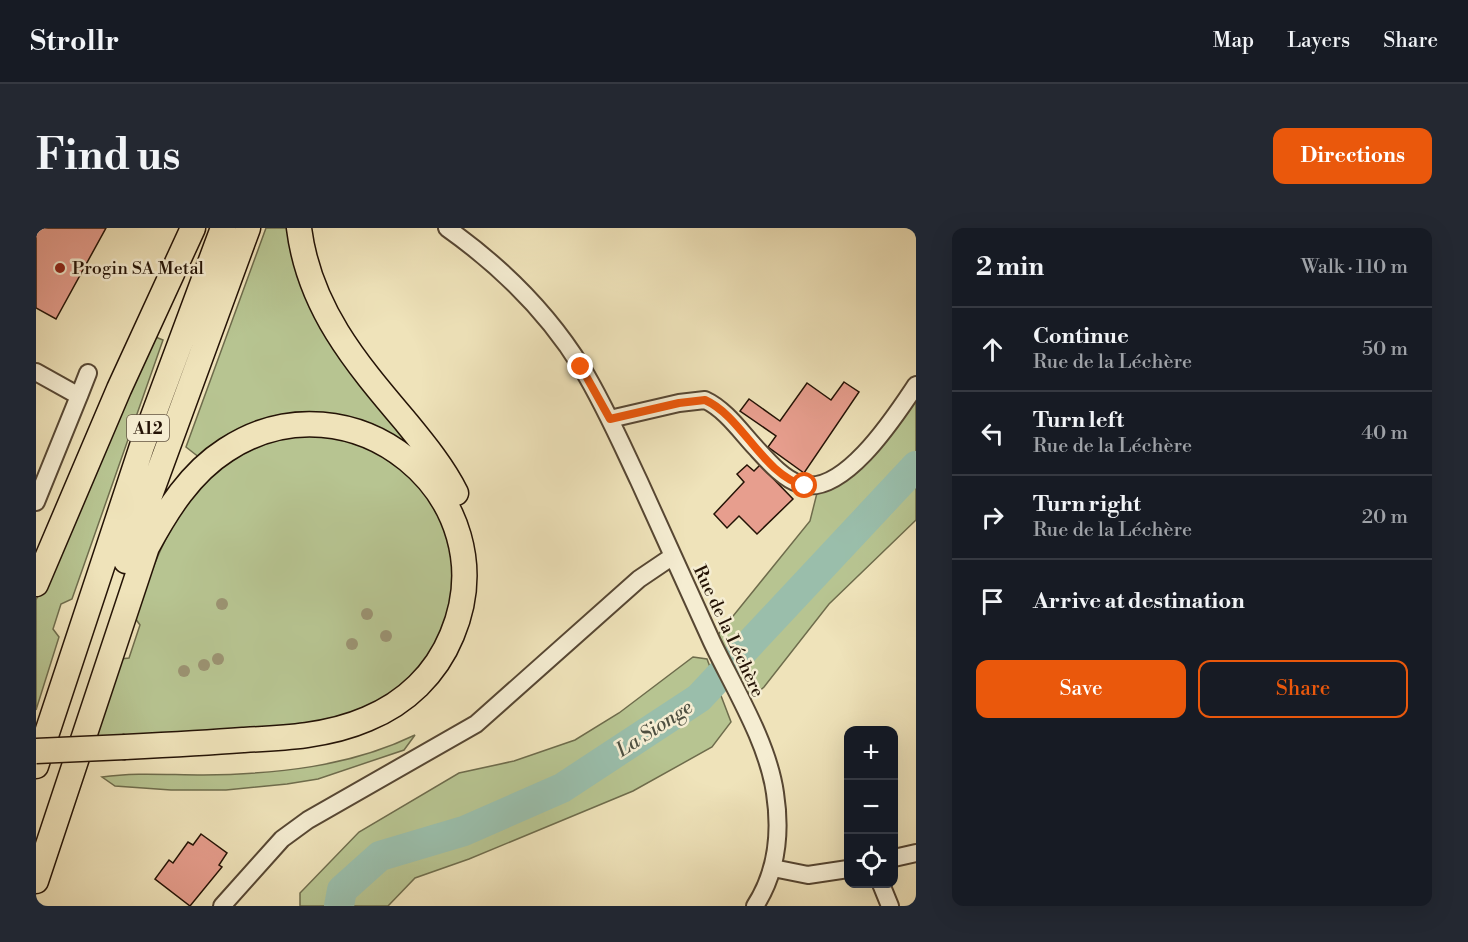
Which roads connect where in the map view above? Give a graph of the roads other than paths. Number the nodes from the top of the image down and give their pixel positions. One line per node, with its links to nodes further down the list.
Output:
1 (193, 228): 13 (highway)
2 (223, 228): 16 (highway, A12)
3 (248, 228): 17 (highway, A12)
4 (299, 228): 15 (highway)
5 (447, 228): 10 (street, Rue de la Léchère)
6 (36, 372): 9 (street)
7 (88, 373): 9 (street)
8 (916, 385): 10 (street)
9 (79, 396): 11 (street)
10 (610, 419): 12 (street, Rue de la Léchère)
11 (36, 502)
12 (673, 556): 20 (street, Rue de la Léchère); 24 (street)
13 (36, 584)
14 (36, 751): 15 (highway, bridge)
15 (123, 754): 16 (highway); 22 (highway)
16 (36, 765)
17 (36, 840)
18 (916, 853): 19 (street)
19 (898, 857)
20 (773, 868): 21 (street); 25 (street, Rue de la Léchère)
21 (844, 869)
22 (36, 881)
23 (883, 888): 26 (street)
24 (222, 906)
25 (755, 906)
26 (890, 906)

